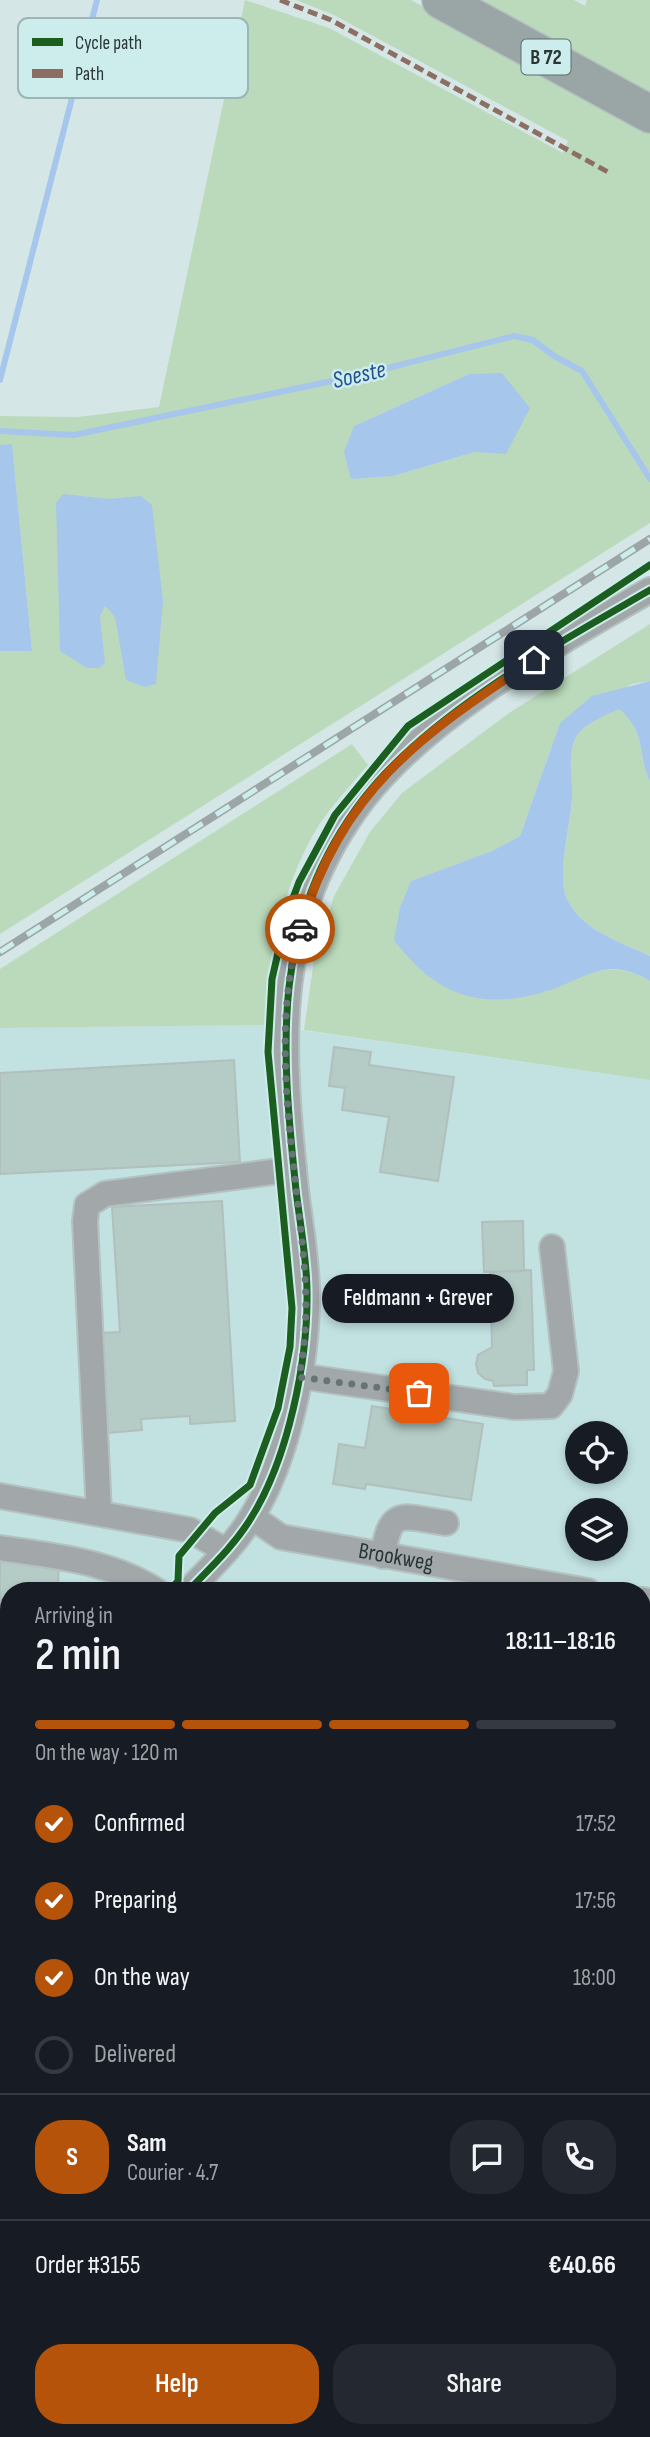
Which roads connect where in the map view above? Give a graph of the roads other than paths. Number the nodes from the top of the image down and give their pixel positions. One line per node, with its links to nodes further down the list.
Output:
1 (441, 0): 2 (highway, B 72)
2 (650, 114)
3 (650, 590): 4 (street)
4 (294, 1169): 6 (street); 8 (street)
5 (552, 1247): 6 (street)
6 (299, 1377): 9 (street)
7 (0, 1496): 8 (street)
8 (99, 1513): 12 (street)
9 (252, 1517): 12 (street); 13 (street, Brookweg)
10 (446, 1523): 13 (street)
11 (0, 1548): 14 (street)
12 (226, 1551): 15 (street)
13 (383, 1556): 16 (street, Brookweg)
14 (138, 1582)
15 (197, 1582)
16 (535, 1582)

